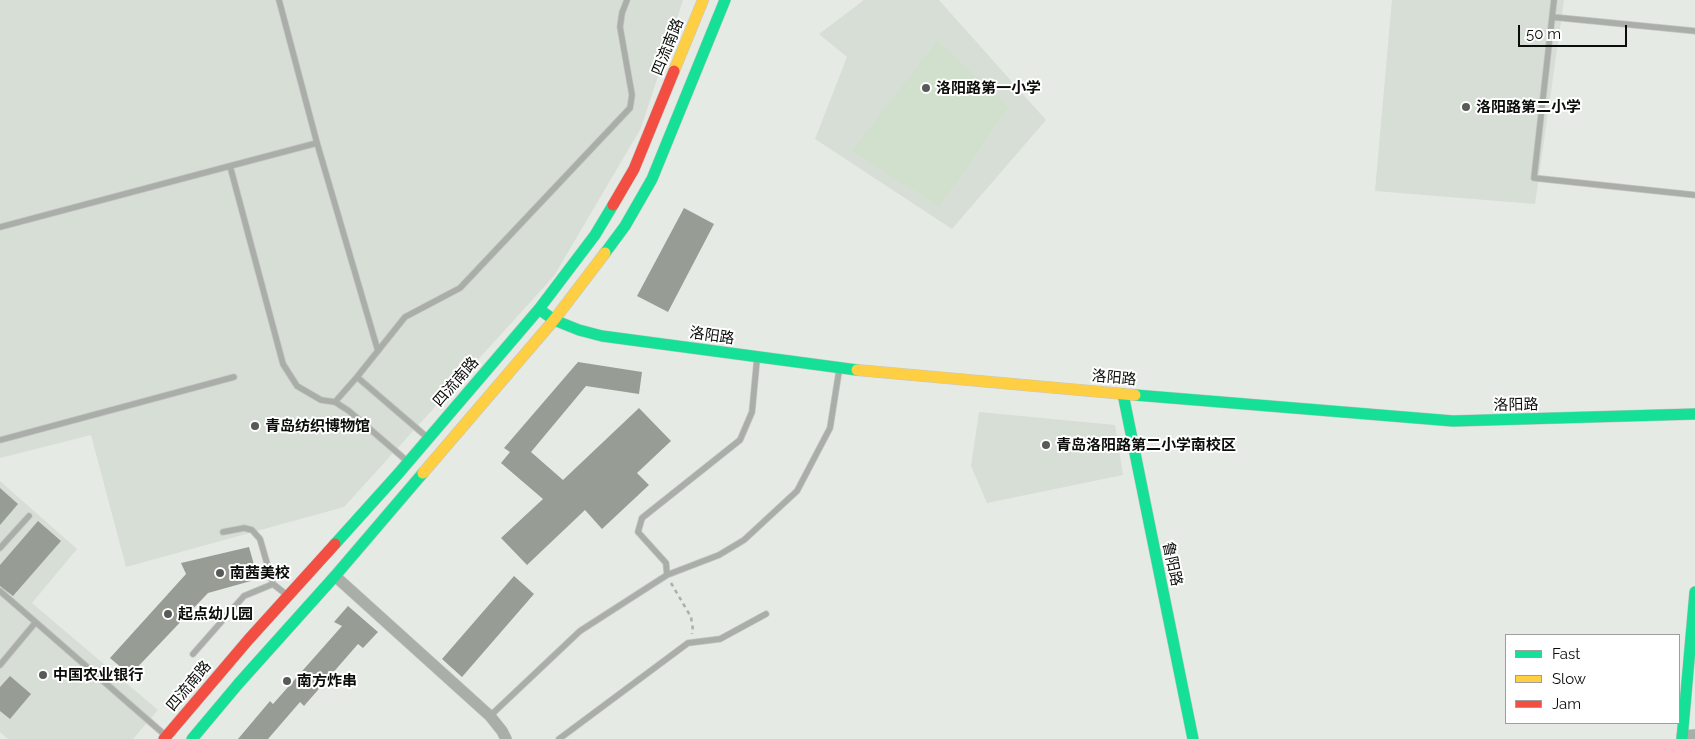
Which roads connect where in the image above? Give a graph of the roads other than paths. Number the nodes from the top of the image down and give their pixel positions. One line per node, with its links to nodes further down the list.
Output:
1 (279, 0): 8 (lane)
2 (627, 0): 14 (lane)
3 (703, 0): 12 (main road, 四流南路)
4 (726, 0): 13 (main road)
5 (1554, 0): 6 (lane)
6 (1552, 17): 7 (lane); 10 (lane)
7 (1695, 31)
8 (317, 142): 9 (lane); 14 (lane)
9 (230, 166): 11 (lane); 20 (lane)
10 (1695, 195)
11 (0, 227)
12 (539, 309): 13 (main road, 洛阳路); 22 (main road, 四流南路)
13 (554, 320): 15 (main road, 洛阳路); 24 (main road)
14 (378, 351): 18 (lane)
15 (758, 357): 16 (main road, 洛阳路); 30 (lane)
16 (840, 369): 19 (main road, 洛阳路); 30 (lane)
17 (234, 377): 23 (lane)
18 (357, 378): 20 (lane); 22 (lane)
19 (1122, 394): 21 (main road, 洛阳路); 47 (main road, 鲁阳路)
20 (335, 402): 25 (lane)
21 (1695, 414)
22 (428, 438): 24 (lane); 25 (main road, 四流南路)
23 (0, 440)
24 (442, 450): 26 (main road)
25 (408, 462): 26 (lane); 35 (main road, 四流南路)
26 (422, 474): 31 (main road)
27 (29, 516): 29 (lane)
28 (223, 532): 32 (lane)
29 (0, 548)
30 (667, 575): 40 (lane)
31 (335, 576): 40 (street); 44 (main road)
32 (273, 584): 35 (lane); 38 (lane)
33 (0, 592): 37 (lane)
34 (1695, 592): 42 (main road)
35 (288, 596): 43 (main road, 四流南路)
36 (766, 614): 46 (lane)
37 (35, 622): 39 (lane); 43 (lane)
38 (193, 654)
39 (0, 665)
40 (490, 716): 45 (street)
41 (1695, 735): 42 (street)
42 (1682, 737)
43 (165, 738)
44 (192, 739)
45 (506, 739)
46 (559, 739)
47 (1193, 739)

